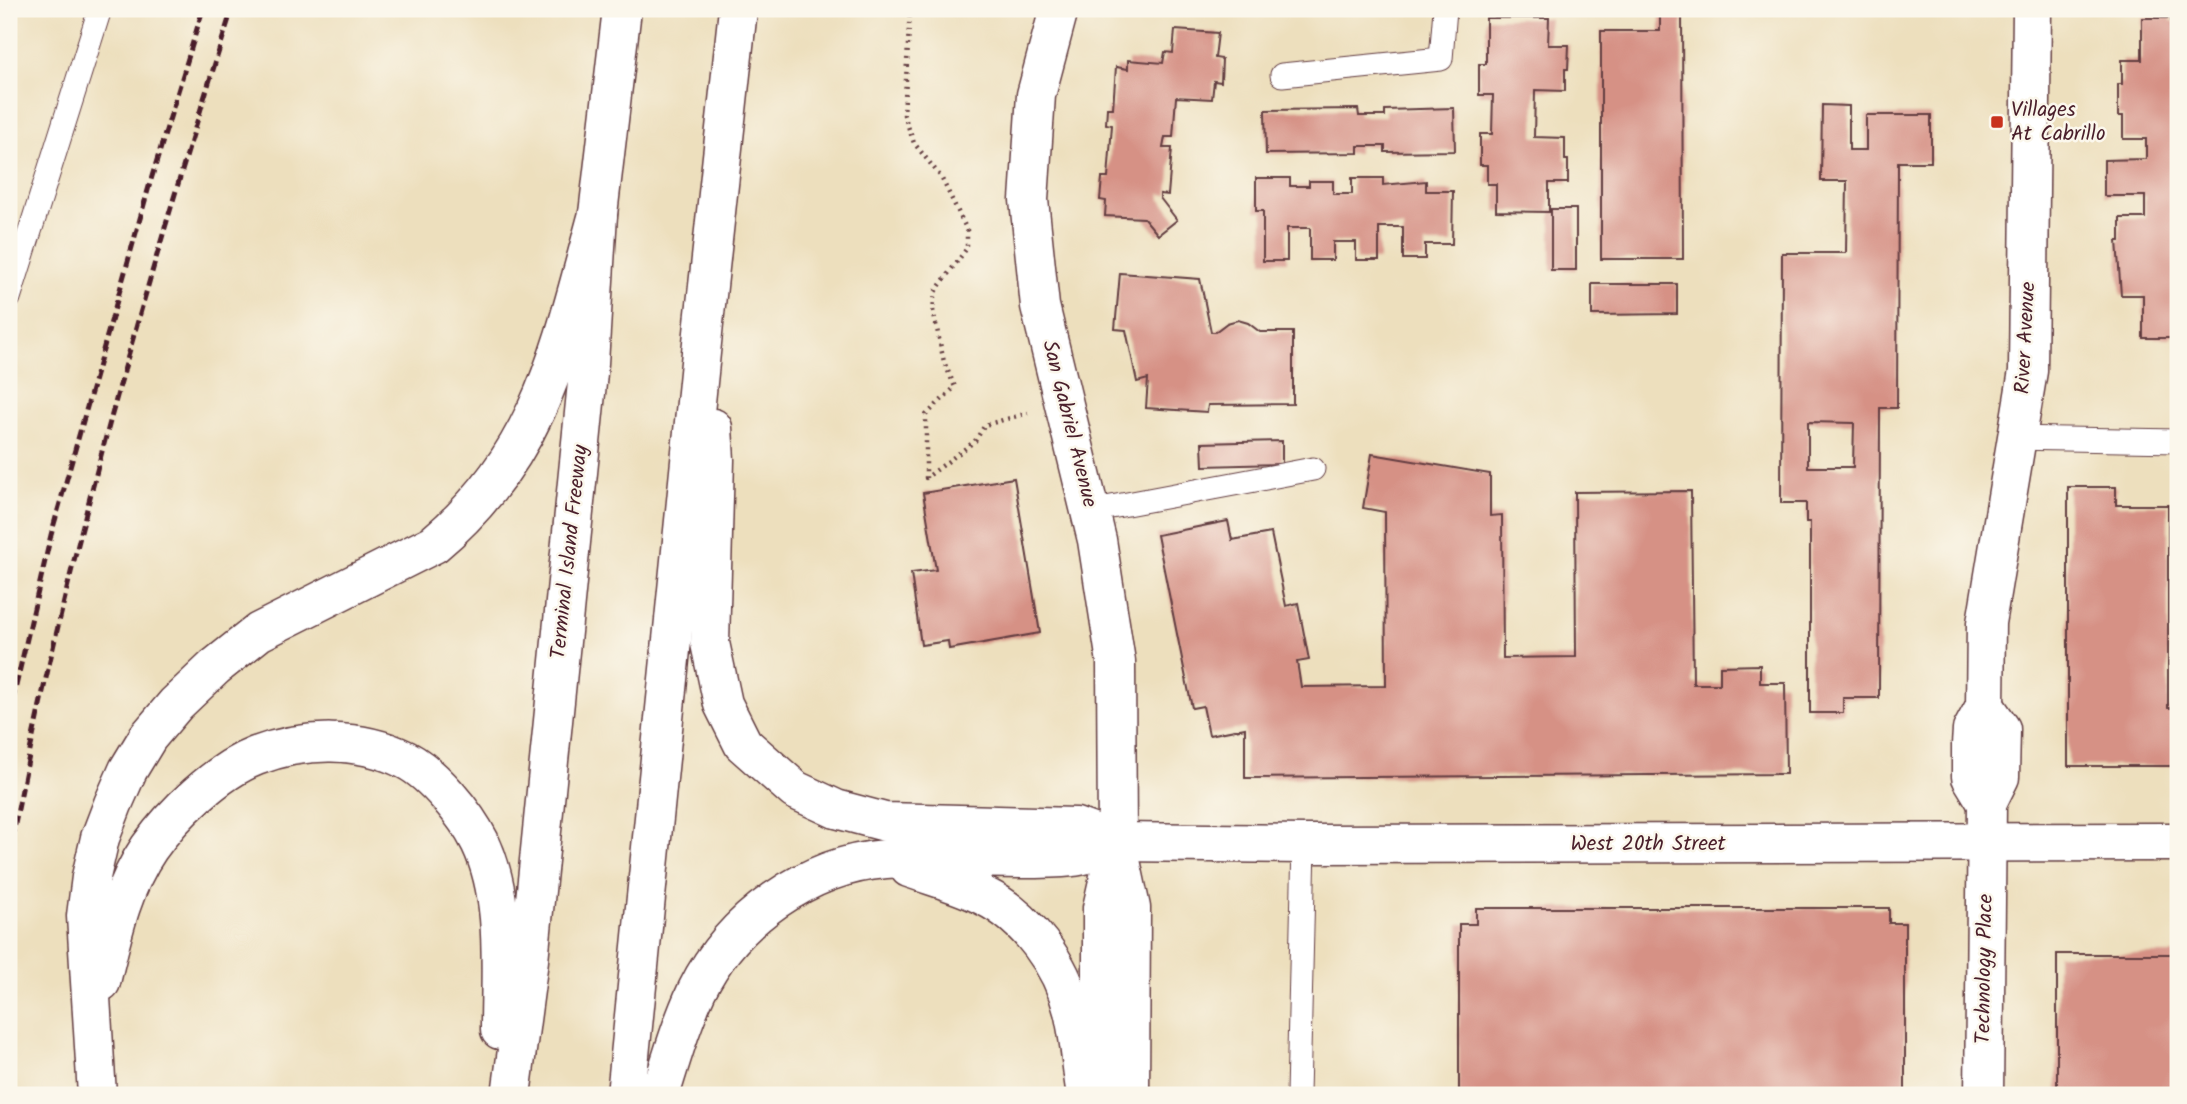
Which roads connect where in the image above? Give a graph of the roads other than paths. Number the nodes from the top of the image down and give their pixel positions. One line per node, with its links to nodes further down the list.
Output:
1 (100, 9): 9 (lane)
2 (622, 9): 8 (main road, Terminal Island Freeway)
3 (738, 9): 10 (main road)
4 (1059, 9): 14 (main road, San Gabriel Avenue)
5 (1445, 9): 7 (lane)
6 (2032, 9): 11 (main road, River Avenue)
7 (1282, 75)
8 (598, 215): 20 (main road); 23 (main road, Terminal Island Freeway)
9 (9, 298)
10 (704, 323): 15 (main road); 24 (main road)
11 (2017, 438): 12 (lane); 18 (main road, River Avenue)
12 (2178, 441)
13 (1313, 469): 14 (lane)
14 (1090, 511): 15 (main road, San Gabriel Avenue)
15 (1117, 842): 17 (main road, West 20th Street); 19 (main road); 27 (main road, San Gabriel Avenue); 28 (main road, San Gabriel Avenue)
16 (2178, 842): 18 (main road, West 20th Street)
17 (1304, 844): 18 (main road, West 20th Street); 29 (lane)
18 (1986, 844): 30 (main road, Technology Place)
19 (884, 859): 25 (main road); 26 (main road)
20 (92, 1018): 21 (main road); 22 (main road)
21 (97, 1095)
22 (501, 1095)
23 (511, 1095)
24 (626, 1095)
25 (660, 1095)
26 (1086, 1095)
27 (1098, 1095)
28 (1130, 1095)
29 (1298, 1095)
30 (1984, 1095)

